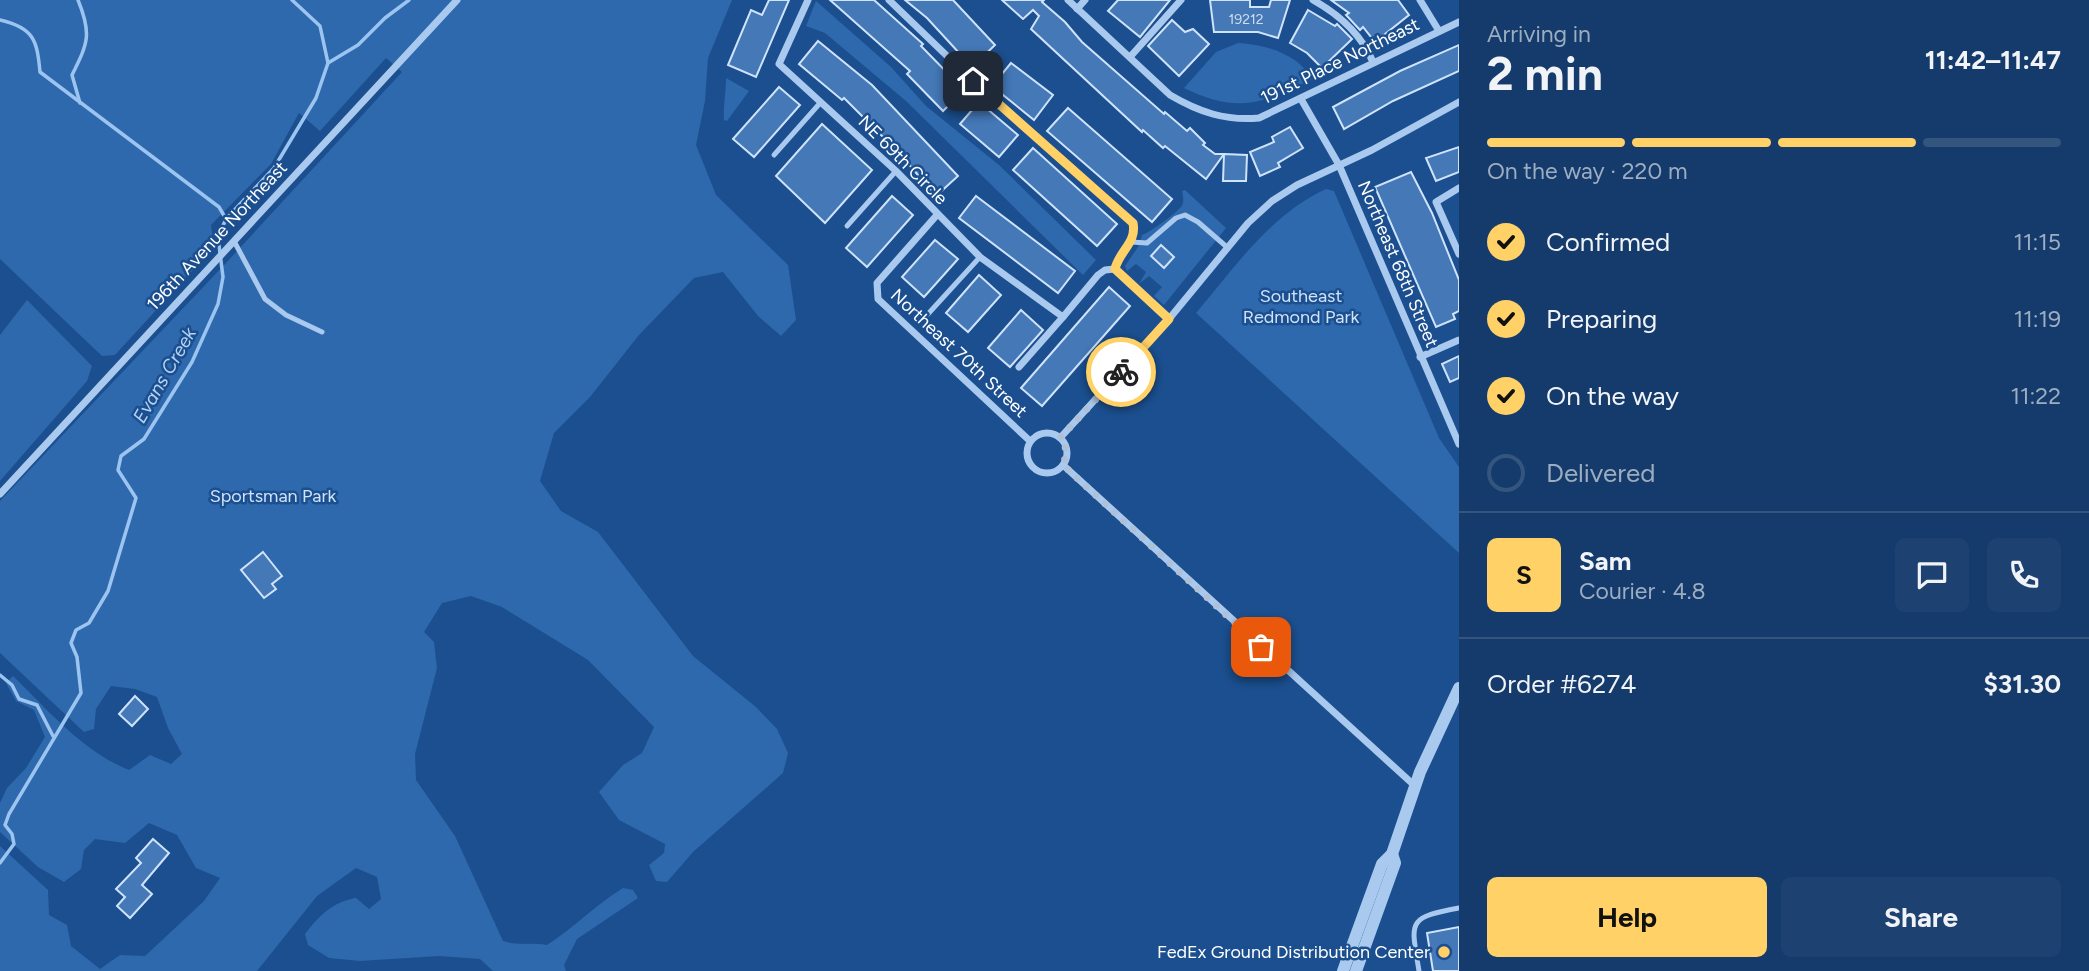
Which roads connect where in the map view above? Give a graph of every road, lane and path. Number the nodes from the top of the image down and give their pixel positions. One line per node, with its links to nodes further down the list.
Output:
1 (457, 0): 24 (street, 196th Avenue Northeast)
2 (808, 0): 15 (street, NE 69th Circle)
3 (889, 0): 23 (street)
4 (1068, 0): 9 (street)
5 (1085, 0): 9 (street)
6 (1181, 0): 12 (street)
7 (1313, 0): 13 (street)
8 (1420, 0): 11 (street)
9 (1077, 9): 12 (street)
10 (1459, 22): 11 (street, 191st Place Northeast)
11 (1439, 31): 13 (street, 191st Place Northeast)
12 (1129, 57): 14 (street, 191st Place Northeast)
13 (1373, 62): 14 (street, 191st Place Northeast)
14 (1301, 99): 18 (street, Northeast 68th Street)
15 (821, 102): 17 (lane); 19 (street, NE 69th Circle)
16 (1459, 102): 18 (street)
17 (774, 155)
18 (1339, 164): 25 (street); 34 (street, Northeast 68th Street)
19 (895, 171): 21 (street, NE 69th Circle); 22 (lane)
20 (1459, 188): 26 (street)
21 (936, 216): 27 (street, NE 69th Circle); 37 (street, Northeast 70th Street)
22 (848, 226)
23 (1131, 242): 25 (lane); 28 (street)
24 (231, 244): 32 (lane); 40 (street, 196th Avenue Northeast)
25 (1228, 248): 31 (street)
26 (1459, 254)
27 (979, 257): 29 (lane); 30 (street, NE 69th Circle)
28 (1115, 269): 30 (street); 31 (street)
29 (928, 314)
30 (1063, 317): 35 (street)
31 (1169, 319): 36 (street)
32 (322, 332)
33 (1459, 340): 34 (street)
34 (1420, 357): 38 (street, Northeast 68th Street)
35 (1019, 367)
36 (1060, 438): 37 (street); 39 (street)
37 (1030, 441): 39 (street)
38 (1459, 444)
39 (1063, 465): 42 (street)
40 (0, 494)
41 (1459, 688): 42 (street)
42 (1415, 786): 43 (street)
43 (1392, 854): 45 (street); 46 (street)
44 (1459, 908): 47 (lane)
45 (1343, 971)
46 (1356, 971)
47 (1419, 971)

